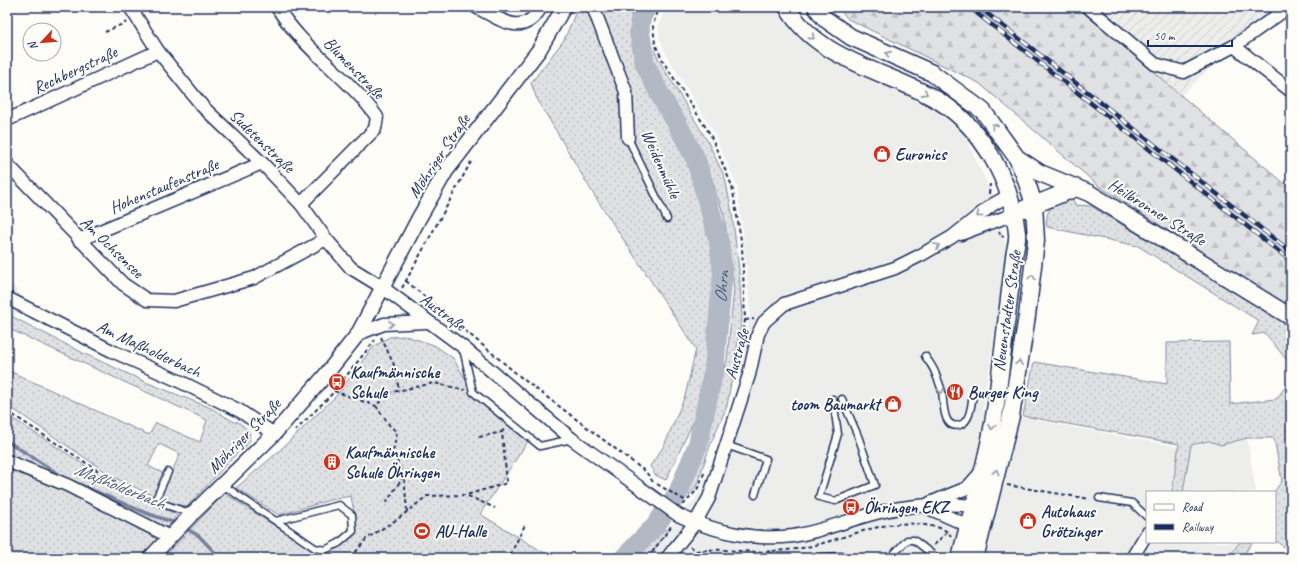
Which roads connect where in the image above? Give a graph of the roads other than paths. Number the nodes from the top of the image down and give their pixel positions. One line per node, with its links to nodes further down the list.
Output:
1 (277, 7): 23 (street, Blumenstraße)
2 (541, 7): 9 (street)
3 (564, 7): 30 (street, Möhriger Straße)
4 (593, 7): 15 (street, Weidenmühle)
5 (787, 7): 22 (main road, one-way to 22)
6 (816, 7): 16 (main road, one-way to 6)
7 (1088, 7): 11 (street)
8 (1289, 7): 11 (street)
9 (485, 8)
10 (134, 12): 12 (street, Sudetenstraße)
11 (1234, 46): 13 (street)
12 (158, 51): 14 (street, Rechbergstraße); 17 (street, Sudetenstraße)
13 (1291, 92)
14 (7, 120)
15 (628, 138): 26 (lane, Weidenmühle)
16 (1017, 158): 19 (main road, Heilbronner Straße); 20 (main road)
17 (262, 163): 23 (street, Sudetenstraße); 28 (street, Hohenstaufenstraße)
18 (7, 164): 28 (street, Am Ochsensee)
19 (1056, 180): 20 (main road); 21 (main road, Heilbronner Straße)
20 (1028, 187): 22 (main road); 24 (main road, Neuenstadter Straße)
21 (1076, 188): 24 (main road); 32 (main road, Heilbronner Straße)
22 (1008, 196): 25 (main road); 27 (street, Austraße, one-way to 27)
23 (301, 204): 29 (street, Sudetenstraße)
24 (1034, 204): 25 (main road); 50 (main road, Neuenstadter Straße, one-way to 24)
25 (1014, 214): 27 (street, Austraße); 44 (main road, Neuenstadter Straße, one-way to 44)
26 (667, 219)
27 (952, 237): 42 (street, Austraße, one-way to 27)
28 (79, 240): 29 (street, Am Ochsensee)
29 (326, 240): 30 (street, Sudetenstraße)
30 (382, 287): 33 (street, Austraße); 34 (street, Möhriger Straße)
31 (7, 298): 40 (street, Am Maßholderbach)
32 (1291, 317)
33 (427, 322): 34 (street, one-way to 33); 35 (street, Austraße)
34 (358, 334): 40 (street, Möhriger Straße)
35 (463, 347): 41 (street, Austraße); 41 (lane)
36 (925, 356): 37 (lane, one-way to 37)
37 (973, 395)
38 (833, 399): 39 (lane)
39 (842, 399)
40 (274, 434): 46 (street, Möhriger Straße)
41 (572, 439): 54 (street, Austraße)
42 (726, 445): 47 (lane); 54 (street, Austraße)
43 (7, 461): 57 (street)
44 (983, 470): 49 (street, Austraße); 50 (main road, Neuenstadter Straße)
45 (168, 472): 51 (lane)
46 (223, 484): 51 (street, Möhriger Straße); 53 (lane)
47 (755, 495)
48 (1098, 498): 52 (lane)
49 (923, 506): 50 (street, Austraße); 54 (street, Austraße); 55 (street)
50 (980, 508): 55 (main road, Neuenstadter Straße)
51 (192, 514): 57 (street, Möhriger Straße)
52 (1146, 516)
53 (276, 521): 53 (lane)
54 (695, 523): 61 (street, Austraße)
55 (976, 527): 67 (main road, Neuenstadter Straße); 68 (main road, Neuenstadter Straße)
56 (1146, 535): 69 (street)
57 (170, 536): 60 (street, Möhriger Straße)
58 (928, 550): 64 (lane); 65 (lane); 66 (lane)
59 (827, 557): 62 (lane); 63 (lane)
60 (150, 558)
61 (667, 558)
62 (810, 558)
63 (852, 558)
64 (890, 558)
65 (926, 558)
66 (937, 558)
67 (960, 558)
68 (975, 558)
69 (1132, 558)

